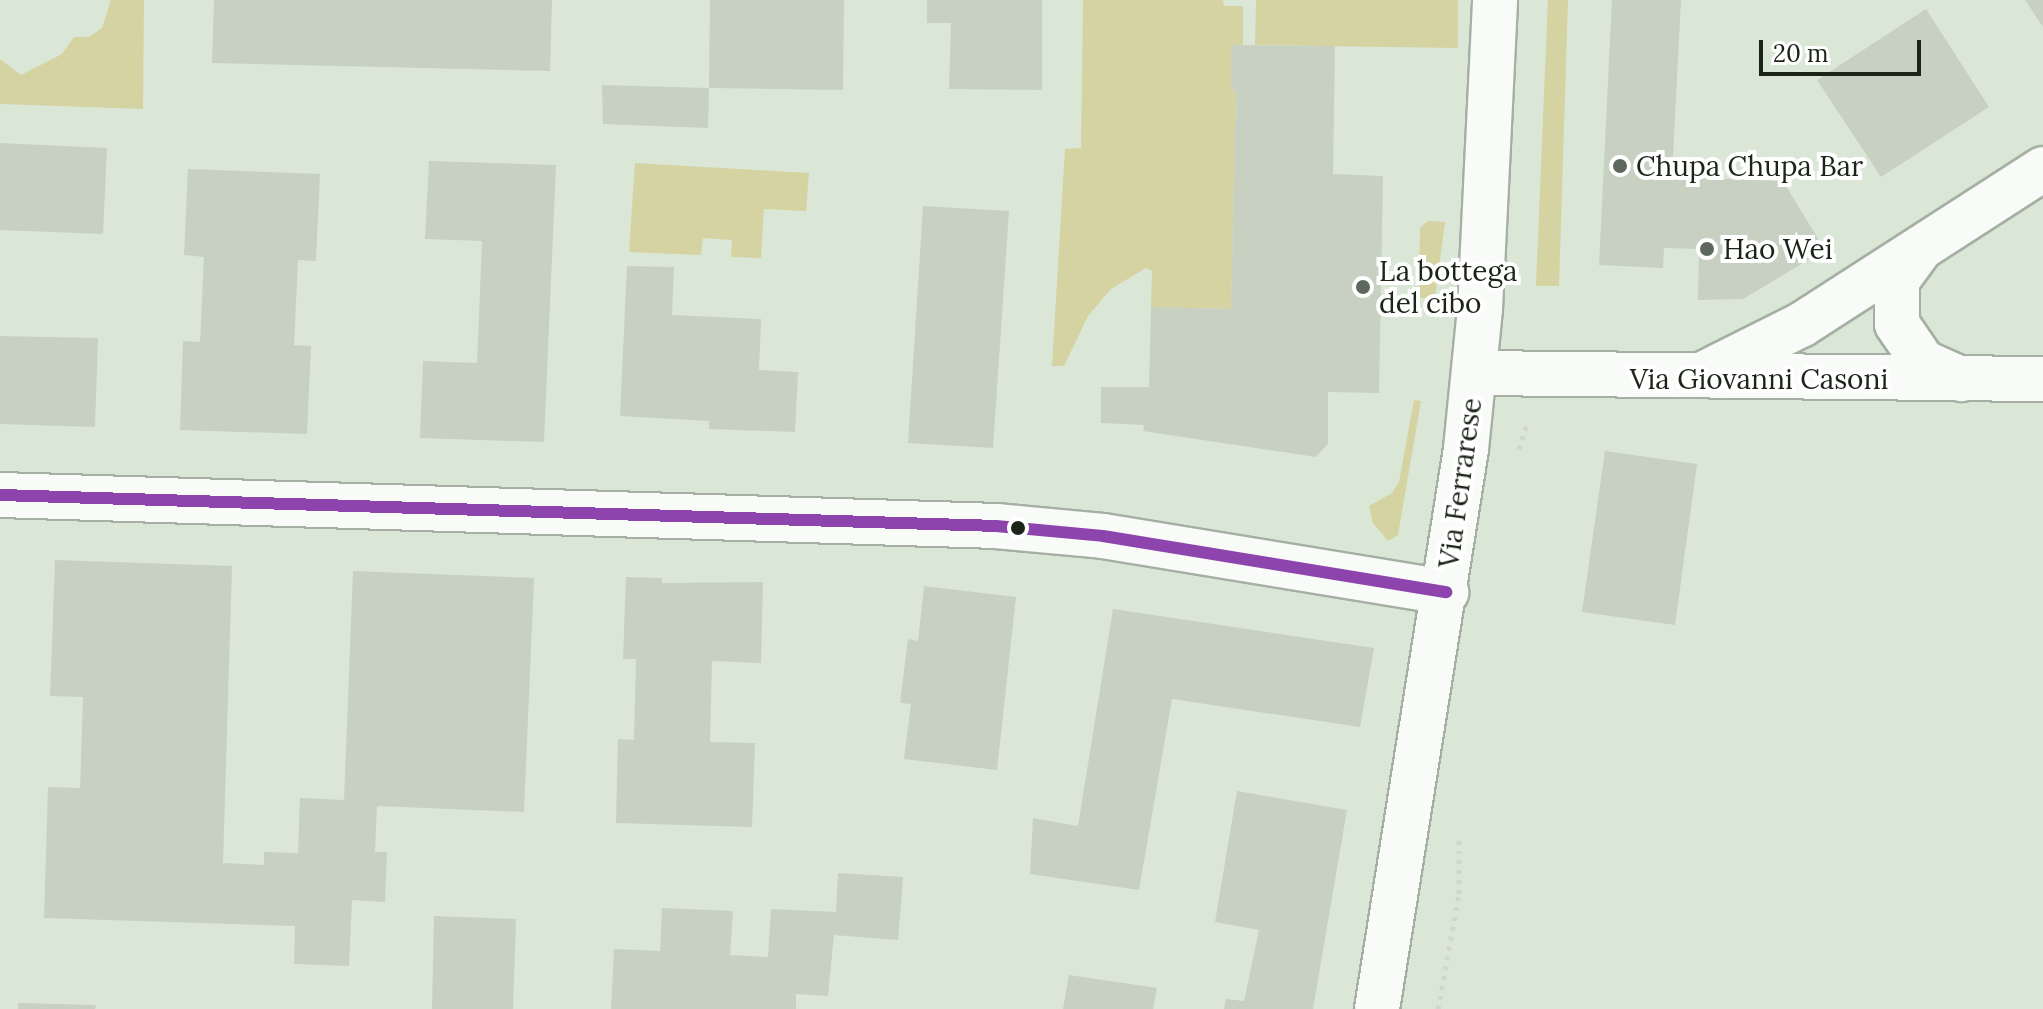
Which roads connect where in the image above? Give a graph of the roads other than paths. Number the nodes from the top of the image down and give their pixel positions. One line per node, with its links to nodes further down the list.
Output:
1 (1495, 0): 4 (street, Via Ferrarese)
2 (2043, 169): 3 (street)
3 (1921, 247): 5 (street); 7 (street)
4 (1475, 373): 5 (street, Via Giovanni Casoni); 9 (street, Via Ferrarese)
5 (1685, 377): 7 (street, Via Giovanni Casoni)
6 (2043, 379): 7 (street, Via Giovanni Casoni)
7 (1966, 381)
8 (0, 495): 9 (street)
9 (1446, 592): 10 (street, Via Ferrarese)
10 (1377, 1009)

